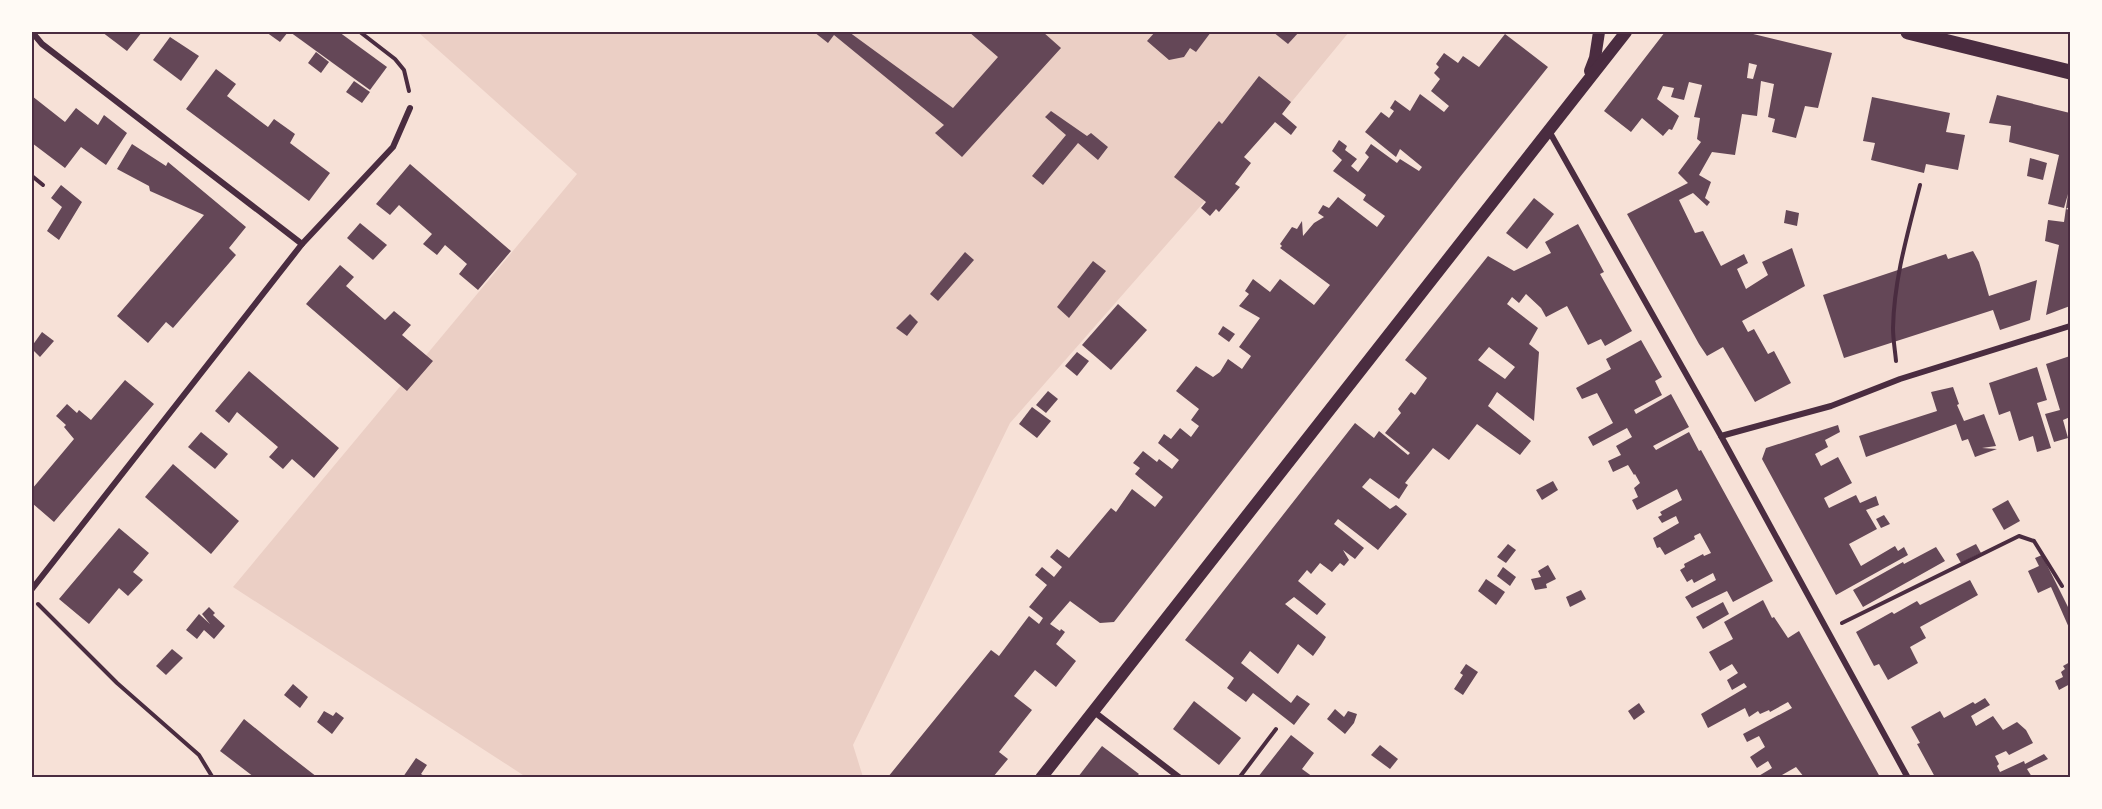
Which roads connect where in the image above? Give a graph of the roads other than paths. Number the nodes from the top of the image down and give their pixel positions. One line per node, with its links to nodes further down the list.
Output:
1 (32, 32): 9 (street)
2 (1599, 32): 6 (main road)
3 (1626, 32): 6 (main road)
4 (1908, 32): 5 (main road)
5 (2070, 72)
6 (1584, 84): 8 (main road)
7 (410, 108): 9 (street)
8 (1549, 130): 11 (street); 13 (main road)
9 (302, 244): 12 (street)
10 (2070, 326): 11 (street)
11 (1721, 436): 16 (street)
12 (32, 589)
13 (1093, 711): 14 (main road); 15 (street)
14 (1041, 777)
15 (1180, 777)
16 (1908, 777)

